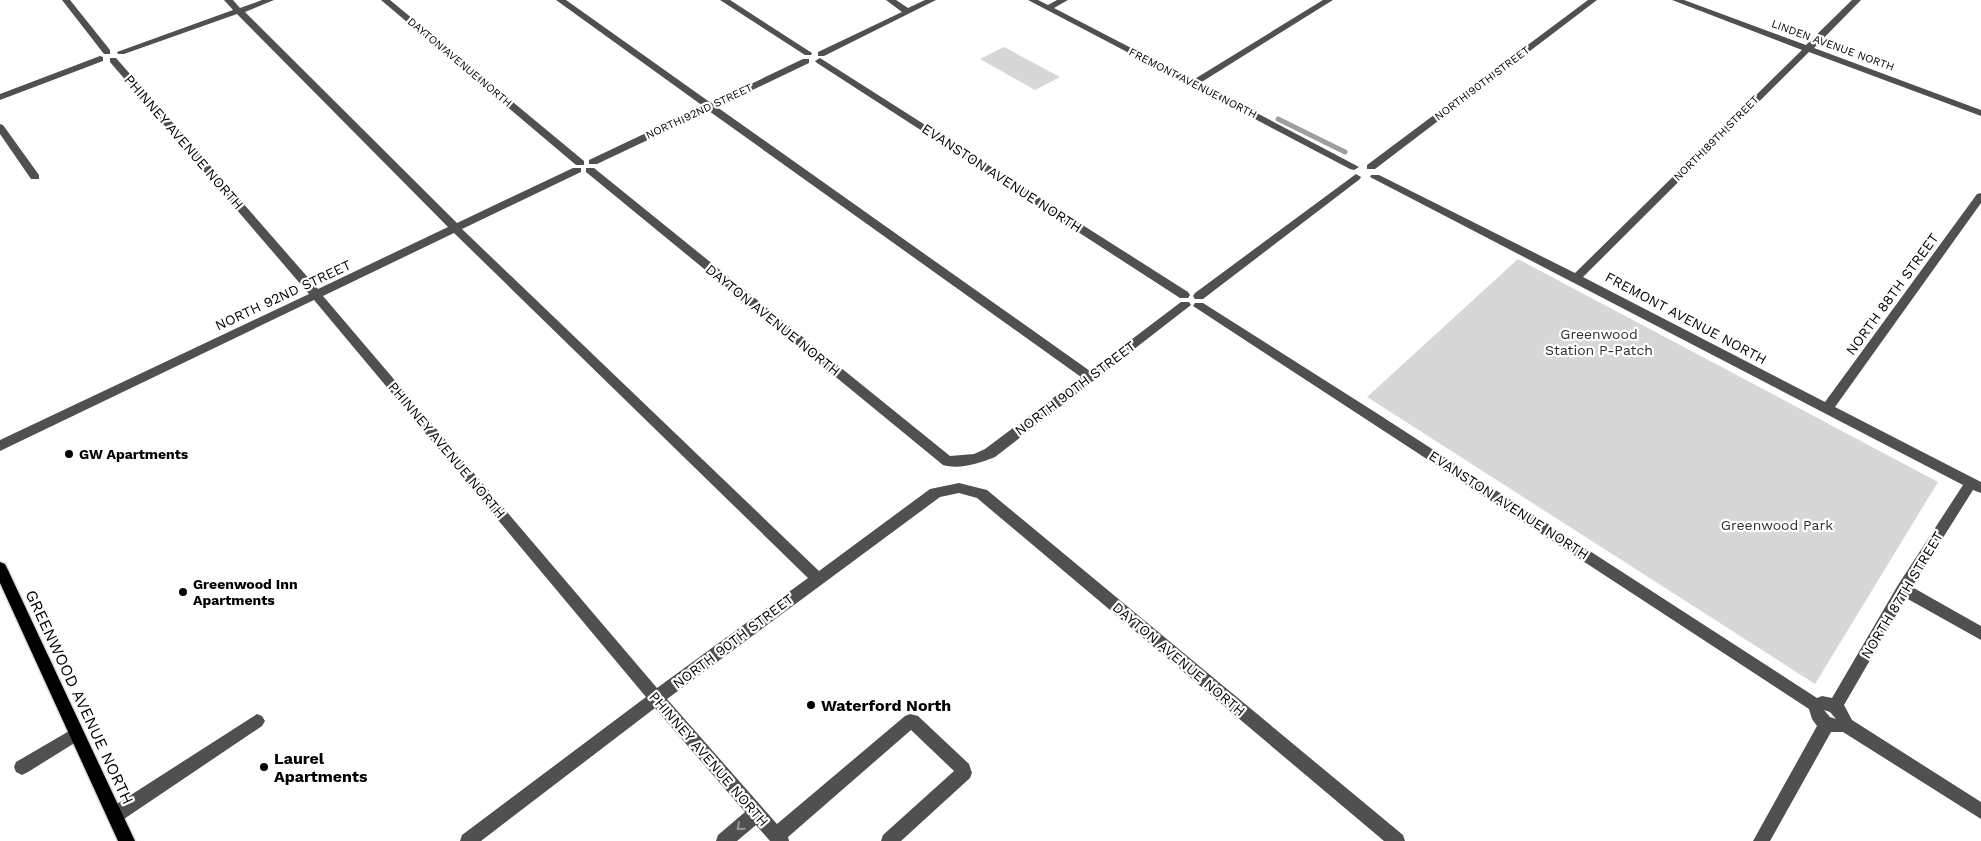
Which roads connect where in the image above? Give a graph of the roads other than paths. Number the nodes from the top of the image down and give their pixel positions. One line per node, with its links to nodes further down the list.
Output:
1 (66, 0): 19 (street, PHINNEY AVENUE NORTH)
2 (228, 0): 16 (street)
3 (270, 0): 16 (street)
4 (385, 0): 27 (street, DAYTON AVENUE NORTH)
5 (560, 0): 24 (street)
6 (724, 0): 20 (street)
7 (890, 0): 17 (street)
8 (932, 0): 17 (street)
9 (1032, 0): 15 (street, FREMONT AVENUE NORTH)
10 (1064, 0): 15 (street)
11 (1329, 0): 22 (street)
12 (1593, 0): 30 (street, NORTH 90TH STREET)
13 (1676, 0): 18 (street, LINDEN AVENUE NORTH)
14 (1857, 0): 18 (street, NORTH 89TH STREET)
15 (1048, 8): 22 (street, FREMONT AVENUE NORTH)
16 (239, 11): 19 (street); 33 (street)
17 (908, 12): 21 (street)
18 (1807, 48): 25 (street, LINDEN AVENUE NORTH); 34 (street, NORTH 89TH STREET)
19 (110, 56): 23 (street); 35 (street, PHINNEY AVENUE NORTH)
20 (806, 57): 21 (street); 24 (street, NORTH 92ND STREET)
21 (821, 57): 36 (street, EVANSTON AVENUE NORTH)
22 (1194, 83): 29 (street, FREMONT AVENUE NORTH)
23 (0, 97)
24 (709, 106): 28 (street, NORTH 92ND STREET); 38 (street)
25 (1981, 113)
26 (0, 127): 31 (street)
27 (579, 166): 28 (street); 33 (street, NORTH 92ND STREET)
28 (592, 166): 41 (street, DAYTON AVENUE NORTH)
29 (1355, 172): 30 (street); 37 (street)
30 (1373, 172): 34 (street, FREMONT AVENUE NORTH)
31 (35, 177)
32 (1981, 196): 39 (street, NORTH 88TH STREET)
33 (456, 229): 35 (street, NORTH 92ND STREET); 45 (street)
34 (1576, 278): 39 (street, FREMONT AVENUE NORTH)
35 (317, 296): 40 (street, NORTH 92ND STREET); 48 (street, PHINNEY AVENUE NORTH)
36 (1184, 300): 37 (street); 38 (street, NORTH 90TH STREET)
37 (1199, 301): 49 (street, EVANSTON AVENUE NORTH)
38 (1090, 377): 41 (street, NORTH 90TH STREET)
39 (1827, 409): 43 (street, FREMONT AVENUE NORTH)
40 (0, 446)
41 (960, 462)
42 (956, 486): 45 (street, NORTH 90TH STREET); 63 (street, DAYTON AVENUE NORTH)
43 (1976, 486): 46 (street, NORTH 87TH STREET)
44 (0, 568): 53 (main road, GREENWOOD AVENUE NORTH)
45 (817, 578): 48 (street, NORTH 90TH STREET)
46 (1903, 589): 47 (street); 50 (street, NORTH 87TH STREET)
47 (1981, 634)
48 (656, 698): 56 (street, PHINNEY AVENUE NORTH); 60 (street, NORTH 90TH STREET)
49 (1817, 706): 50 (street); 52 (street)
50 (1836, 707): 52 (street)
51 (257, 721): 57 (street)
52 (1835, 724): 55 (street); 64 (street)
53 (76, 734): 54 (street); 57 (main road, GREENWOOD AVENUE NORTH)
54 (22, 767)
55 (1981, 811)
56 (756, 814): 58 (street, PHINNEY AVENUE NORTH); 61 (street, one-way to 61)
57 (115, 816): 59 (main road, GREENWOOD AVENUE NORTH)
58 (779, 838): 62 (street)
59 (127, 841)
60 (468, 841)
61 (724, 841)
62 (889, 841)
63 (1397, 841)
64 (1761, 841)

